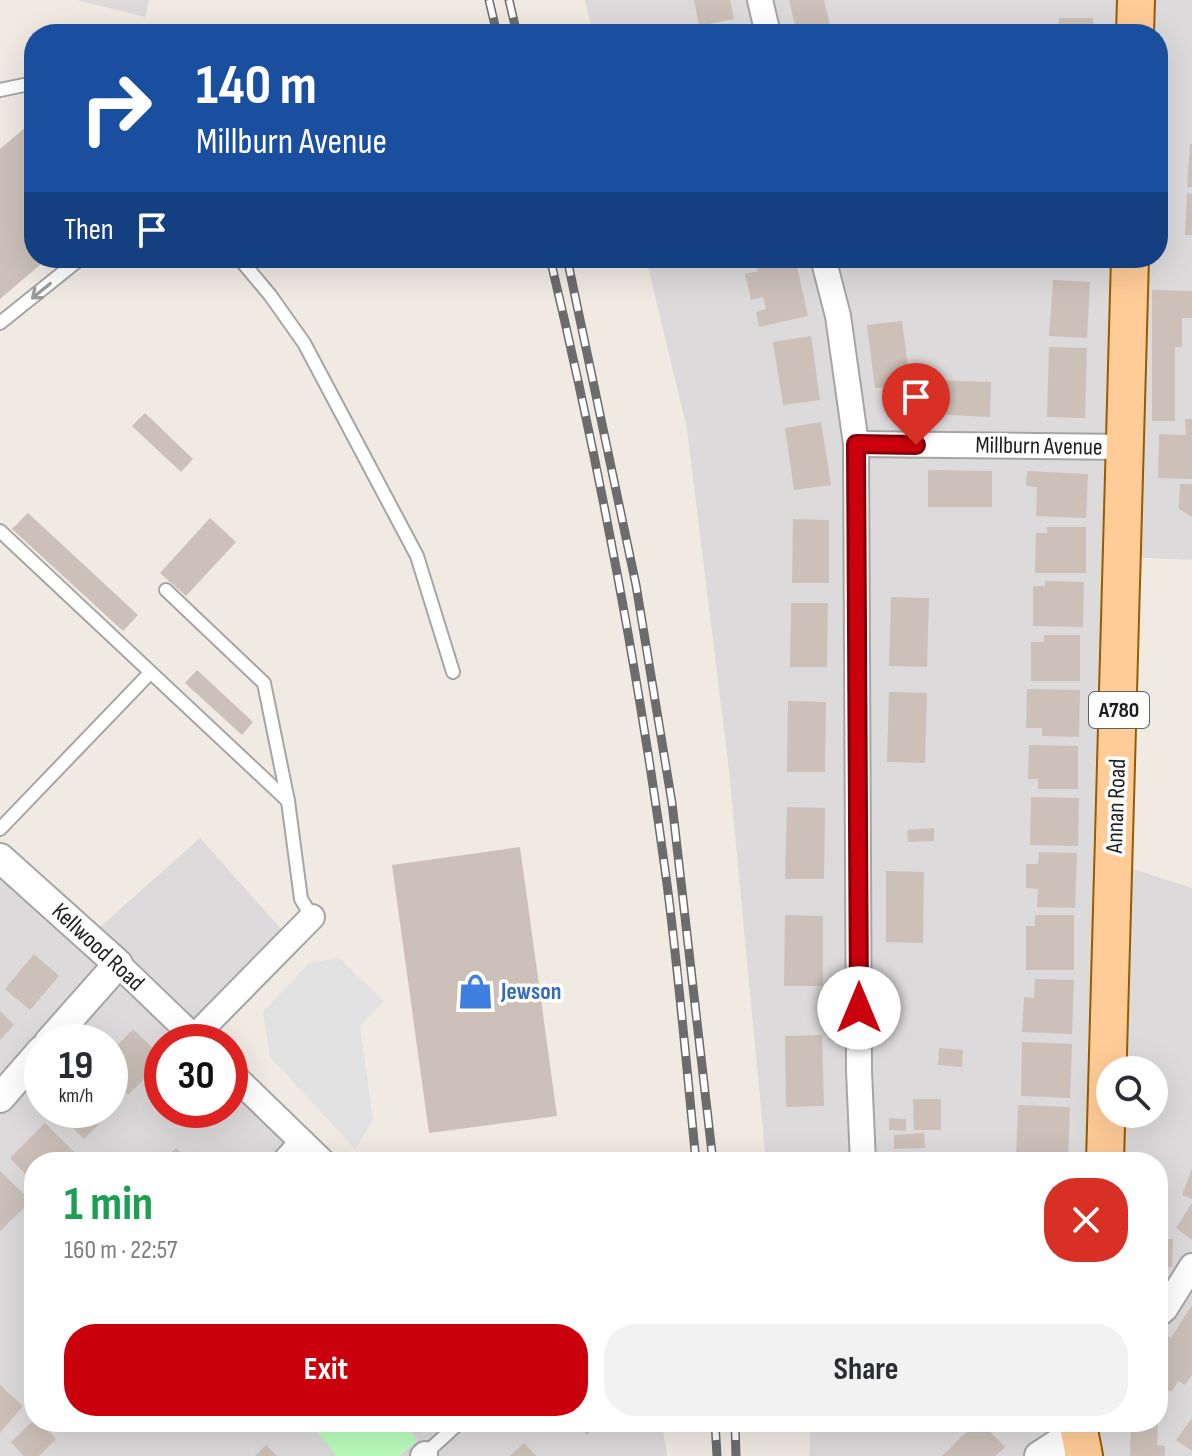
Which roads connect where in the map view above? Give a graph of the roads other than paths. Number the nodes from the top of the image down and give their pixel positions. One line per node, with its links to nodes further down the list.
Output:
1 (760, 0): 3 (street)
2 (1136, 0): 4 (main road)
3 (766, 24)
4 (1135, 24)
5 (24, 85): 6 (lane)
6 (0, 90)
7 (69, 268): 11 (lane, one-way to 11)
8 (247, 268): 16 (lane)
9 (826, 268): 12 (street)
10 (1130, 268): 13 (main road, Annan Road / A780)
11 (0, 323)
12 (856, 444): 13 (street, Millburn Avenue); 32 (street)
13 (1126, 447): 33 (main road, Annan Road / A780)
14 (0, 531): 17 (lane)
15 (166, 590): 18 (lane)
16 (453, 672)
17 (150, 673): 18 (lane); 19 (lane)
18 (288, 801): 21 (lane)
19 (0, 829)
20 (0, 858): 22 (street, Kellwood Road)
21 (312, 917): 25 (street, Kellwood Road)
22 (118, 964): 23 (street); 24 (street, Kellwood Road)
23 (65, 1024)
24 (180, 1024)
25 (212, 1024)
26 (24, 1071): 28 (street)
27 (248, 1090): 29 (street)
28 (0, 1098)
29 (302, 1142): 30 (street); 31 (street)
30 (293, 1152)
31 (312, 1152)
32 (863, 1152)
33 (1105, 1152)
34 (1192, 1266): 35 (street)
35 (1168, 1304)
36 (449, 1432): 38 (lane)
37 (1081, 1436): 39 (street)
38 (424, 1455)
39 (1039, 1456)

